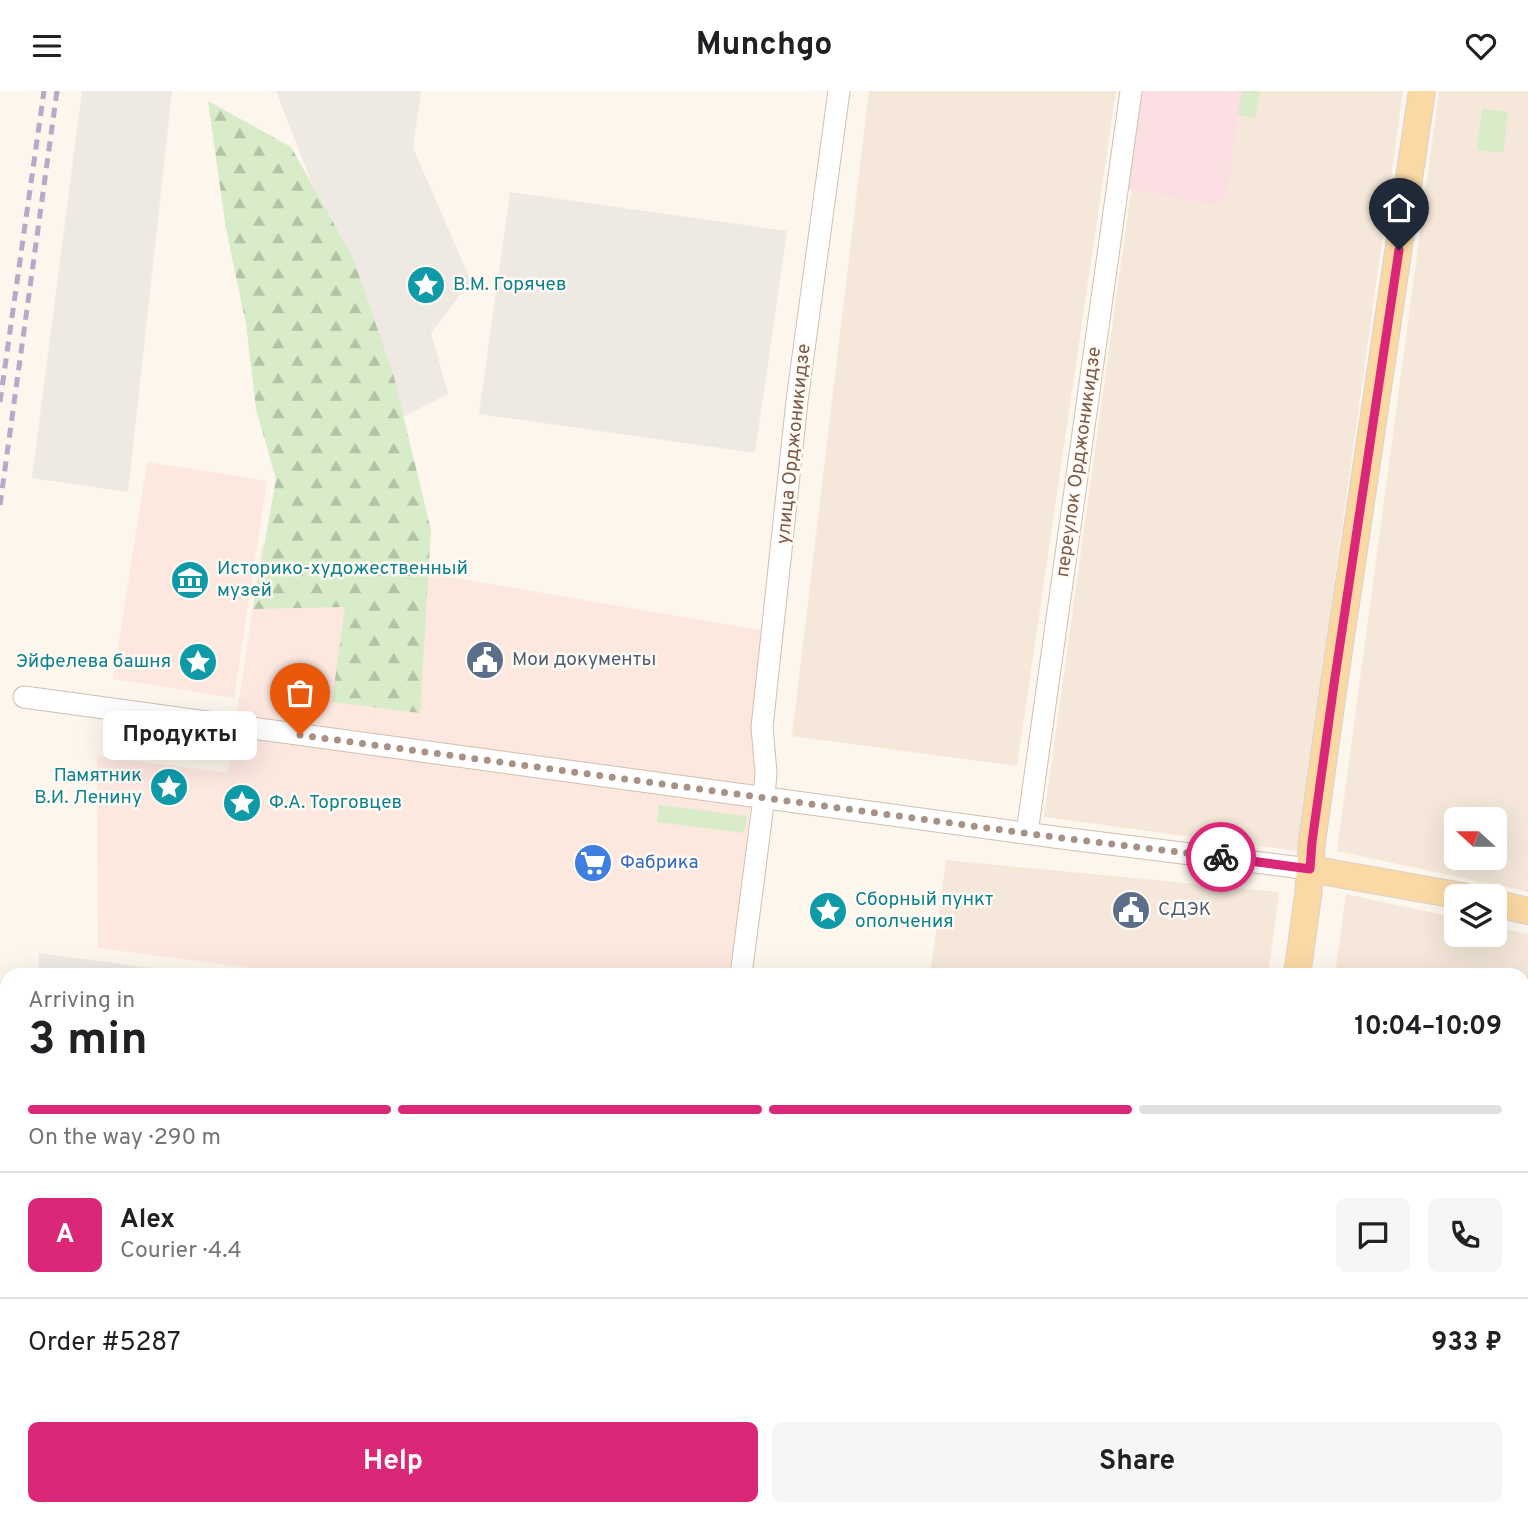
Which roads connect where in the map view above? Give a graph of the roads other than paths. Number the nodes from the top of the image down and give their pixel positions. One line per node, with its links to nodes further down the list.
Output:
1 (839, 91): 5 (street, улица Орджоникидзе)
2 (1131, 91): 6 (street, переулок Орджоникидзе)
3 (1422, 91): 7 (main road)
4 (24, 697): 5 (street)
5 (764, 797): 6 (street); 11 (street, улица Орджоникидзе)
6 (1027, 834): 7 (street)
7 (1310, 869): 8 (main road); 12 (main road)
8 (1444, 893)
9 (1507, 906): 10 (main road)
10 (1528, 911)
11 (742, 968)
12 (1298, 968)

